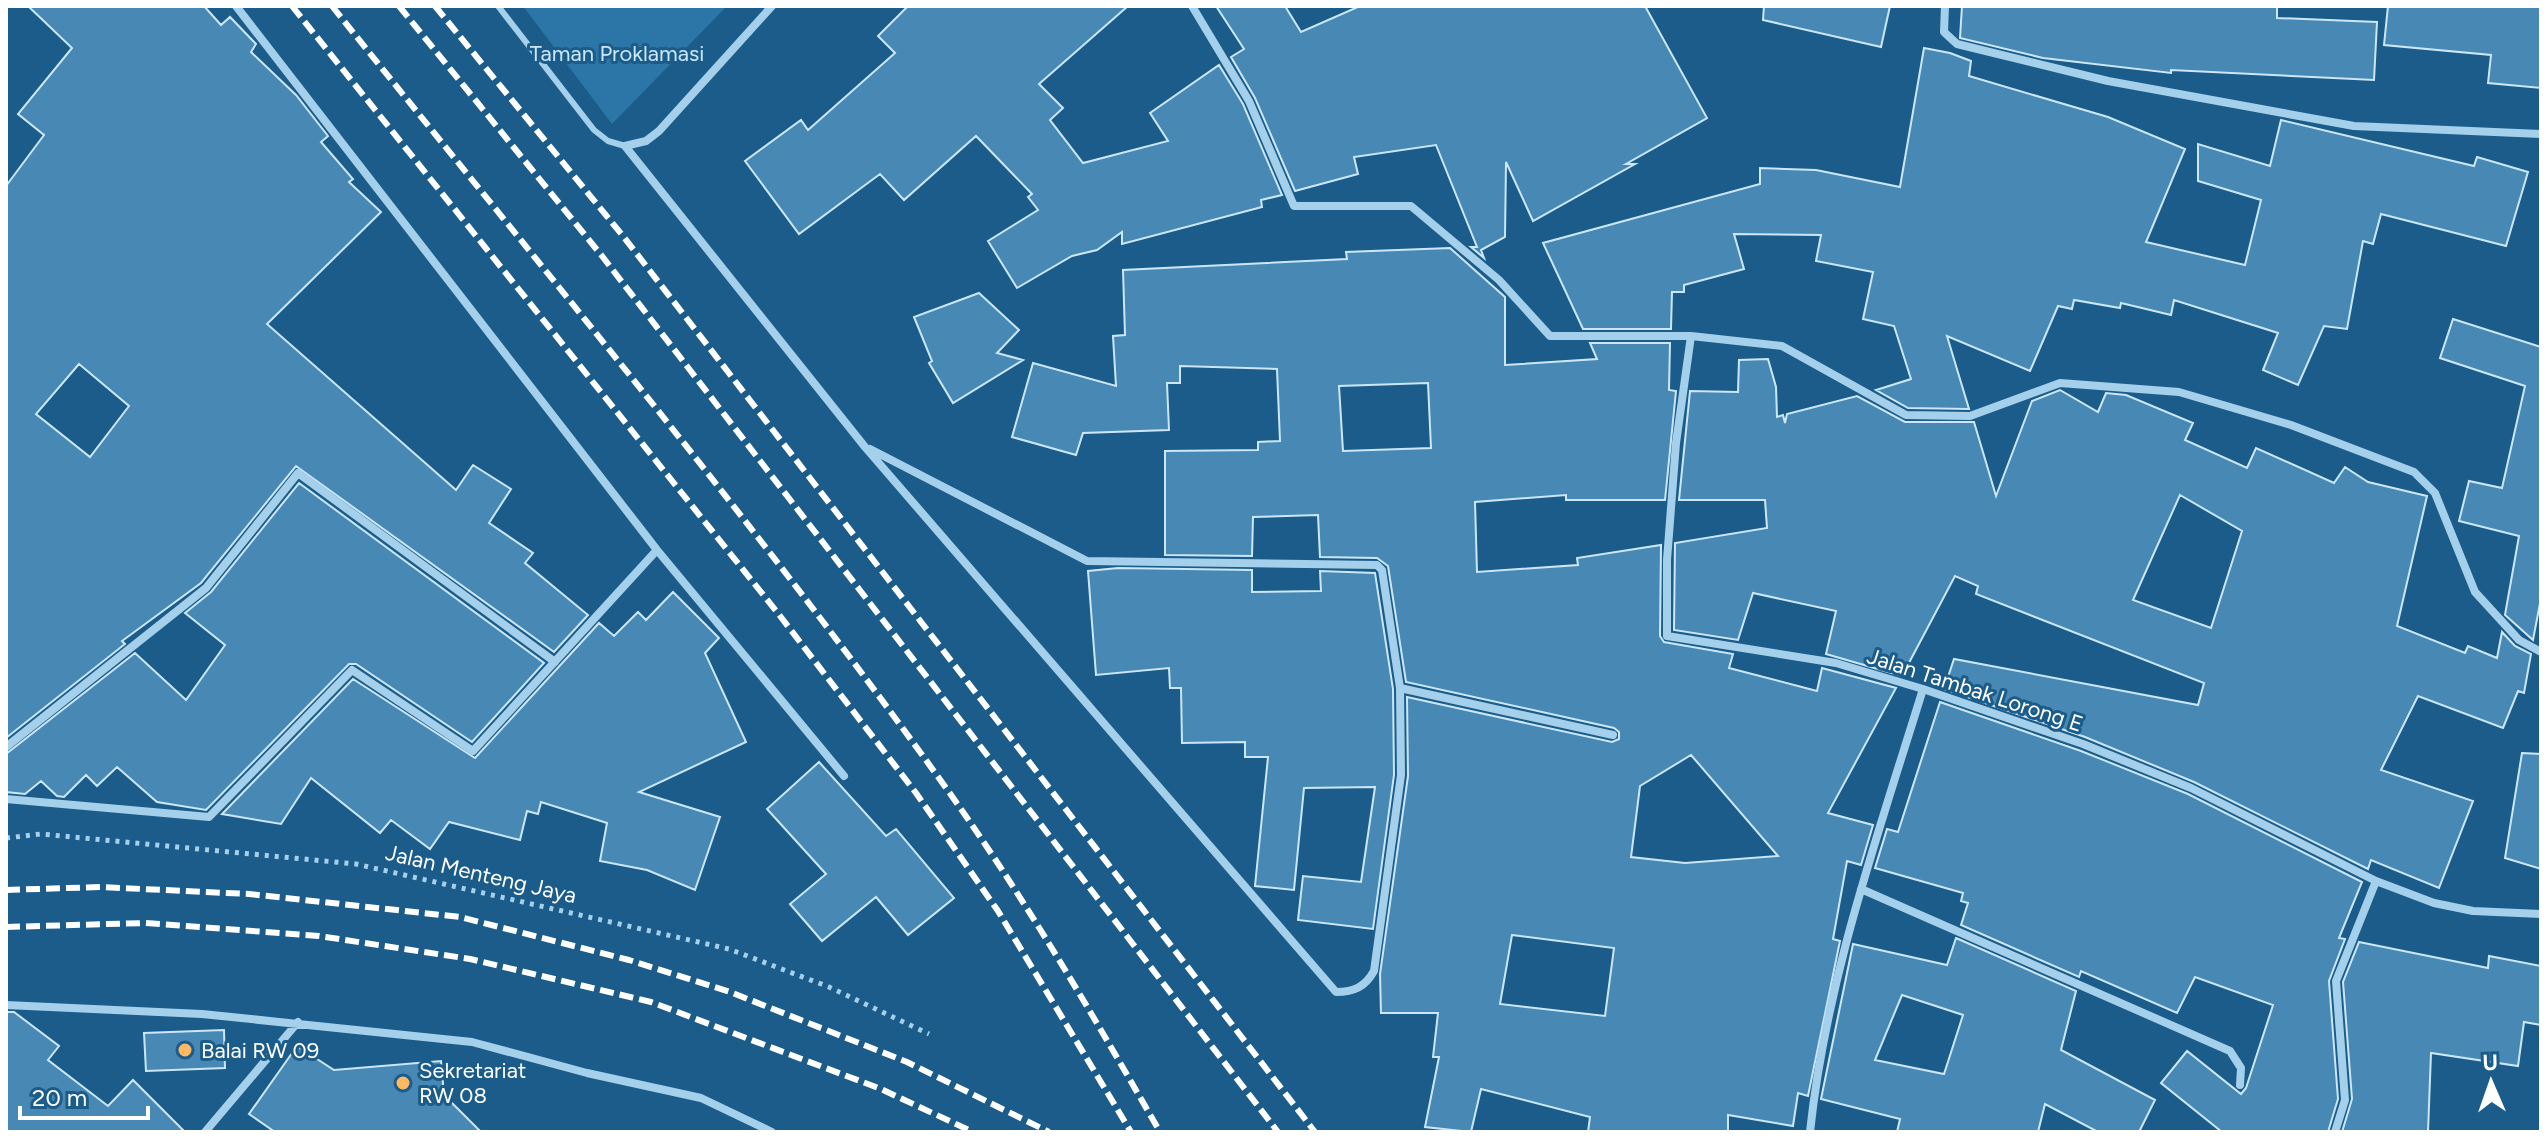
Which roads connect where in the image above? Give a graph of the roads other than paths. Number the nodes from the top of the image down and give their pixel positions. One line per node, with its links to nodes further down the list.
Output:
1 (236, 6): 10 (street)
2 (498, 6): 7 (lane)
3 (772, 6): 7 (street)
4 (1192, 6): 8 (street)
5 (1945, 6): 6 (street)
6 (2541, 134)
7 (625, 146): 9 (street)
8 (1691, 336): 11 (street); 14 (street, Jalan Tambak Lorong E)
9 (865, 447): 13 (street); 13 (street)
10 (657, 550): 12 (street); 17 (street)
11 (2541, 652)
12 (555, 662): 16 (street); 18 (street)
13 (1400, 688): 15 (street)
14 (1923, 689): 19 (street, Jalan Tambak Lorong E); 20 (street)
15 (1613, 735)
16 (6, 747)
17 (844, 776)
18 (6, 799)
19 (2376, 881): 21 (street, Jalan Tambak Lorong E); 28 (street)
20 (1861, 889): 24 (street); 27 (street)
21 (2541, 914)
22 (6, 1005): 23 (street)
23 (298, 1022): 25 (street); 26 (street)
24 (2240, 1085)
25 (205, 1132)
26 (772, 1132)
27 (1810, 1132)
28 (2335, 1132)

